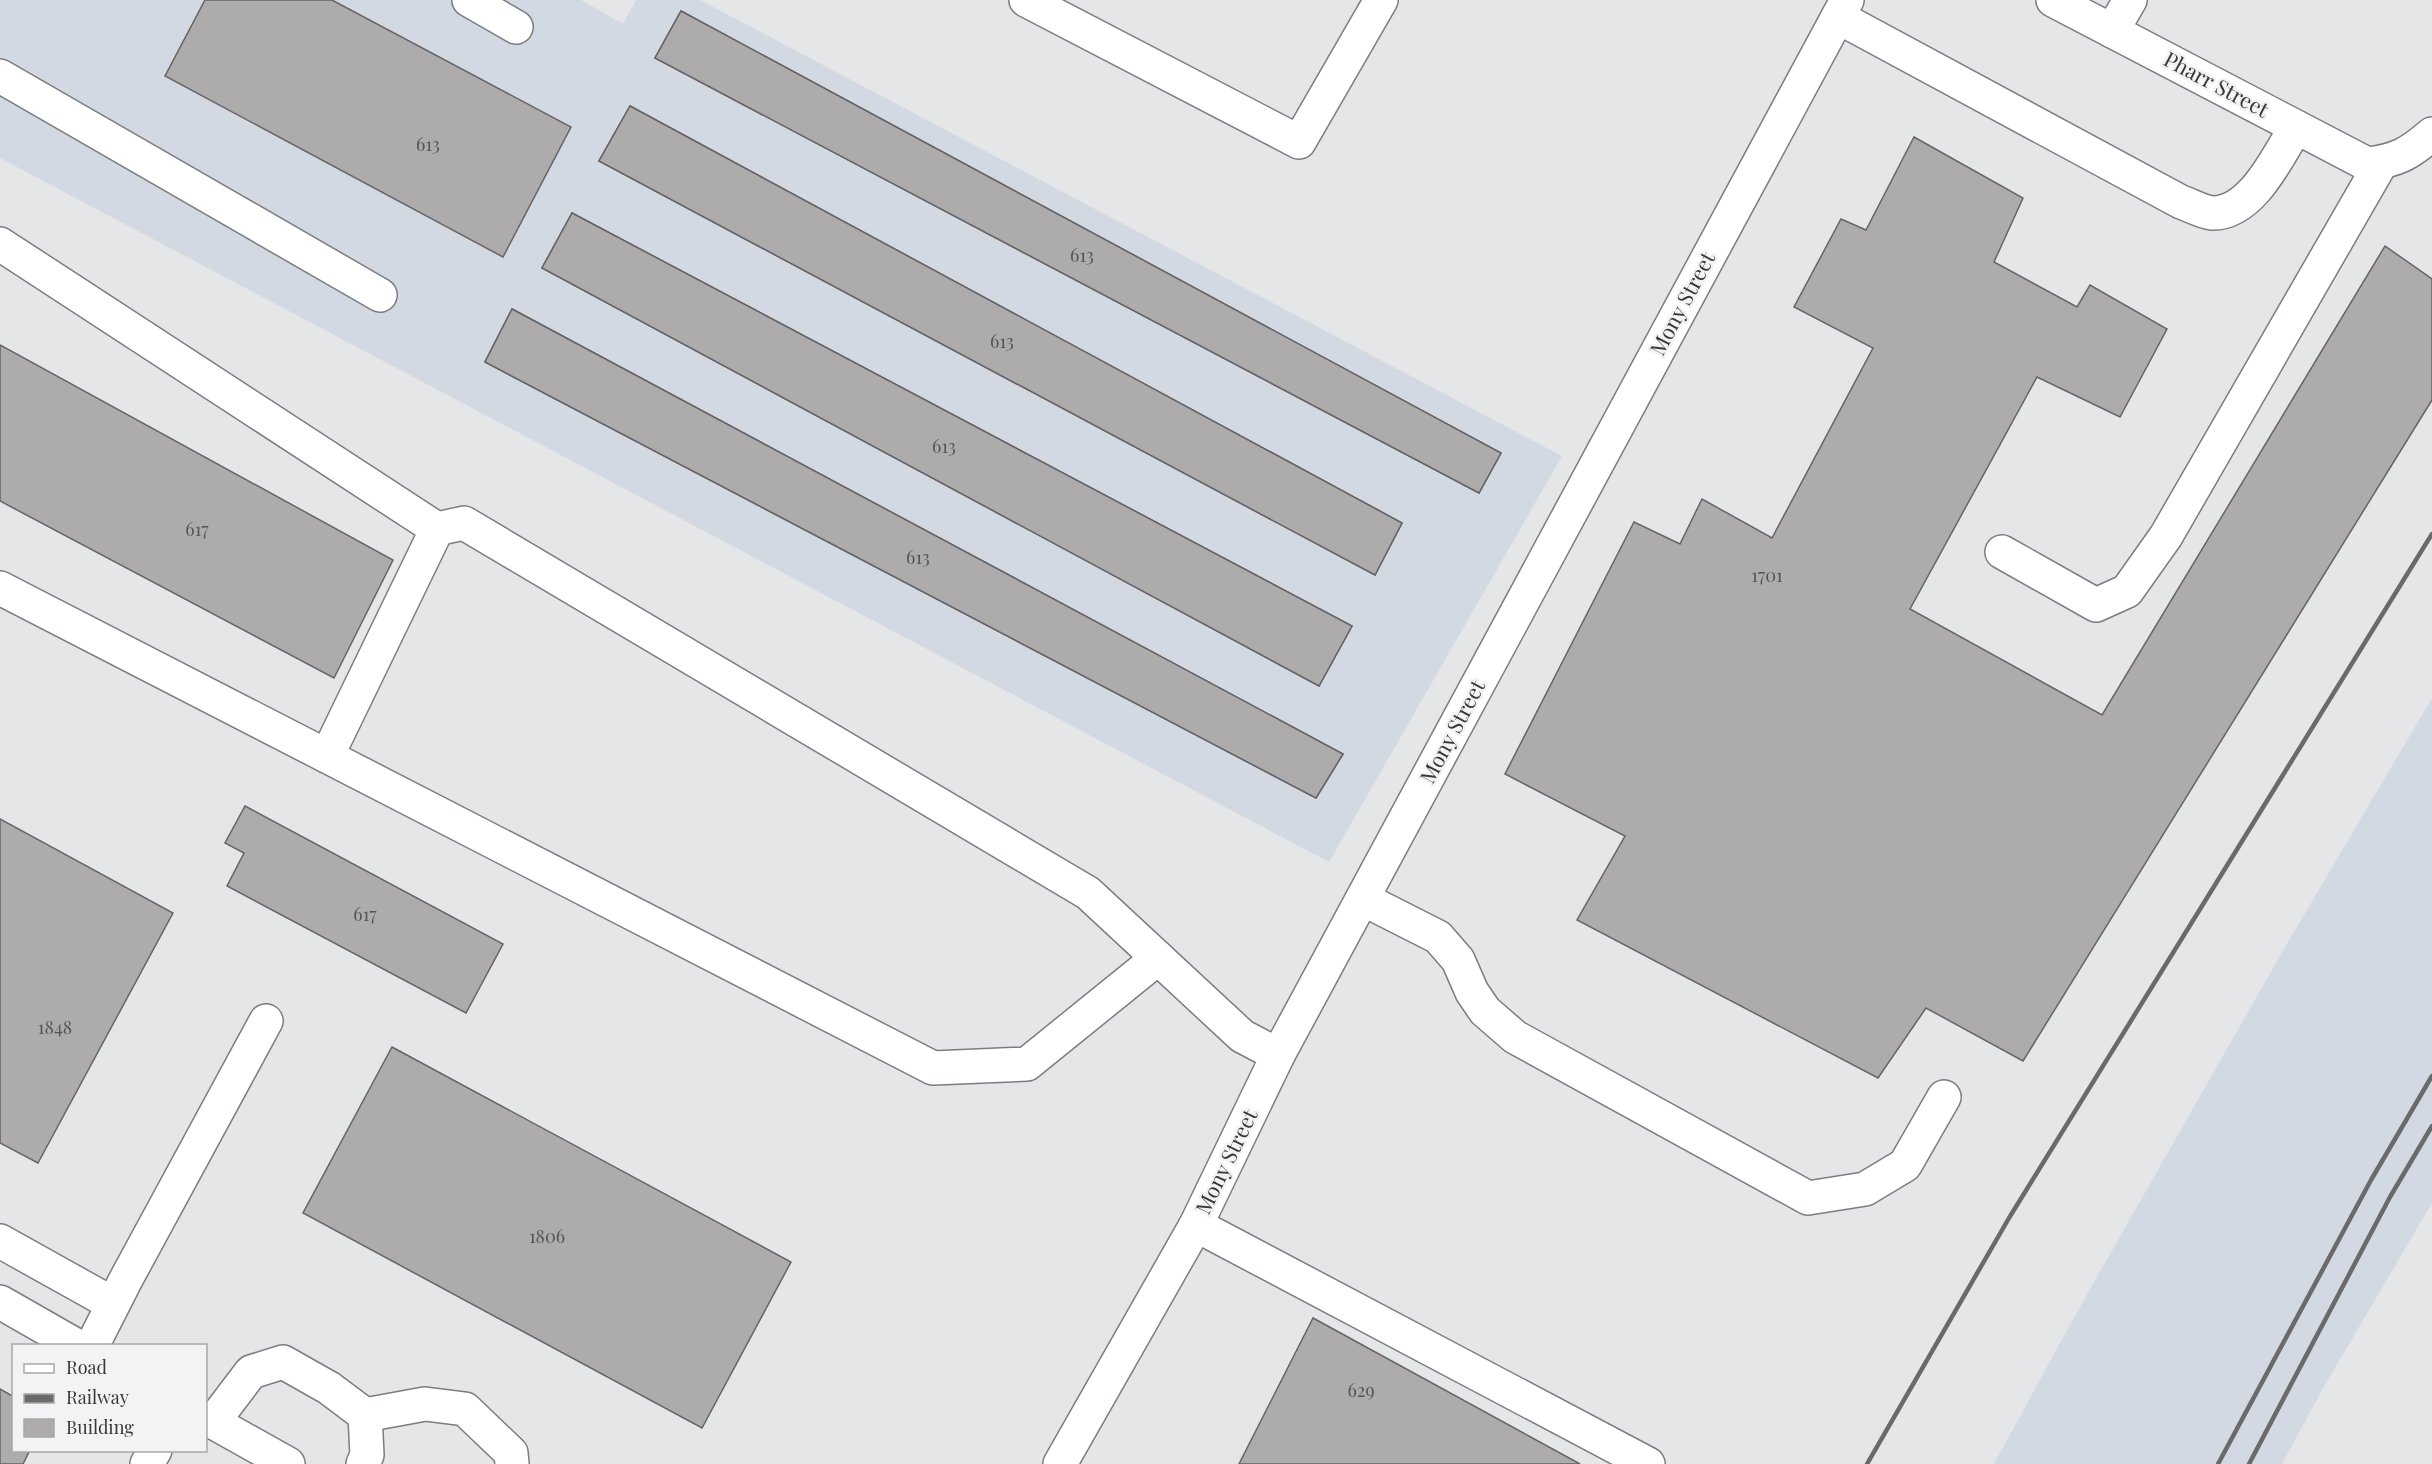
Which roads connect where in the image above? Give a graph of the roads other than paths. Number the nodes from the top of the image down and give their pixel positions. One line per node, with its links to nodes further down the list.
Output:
1 (469, 0): 7 (street)
2 (1026, 0): 3 (street)
3 (1381, 0)
4 (2053, 0): 8 (street, Pharr Street)
5 (2130, 0): 8 (street)
6 (1843, 8): 10 (street); 19 (street, Mony Street)
7 (516, 27)
8 (2112, 31): 10 (street, Pharr Street)
9 (0, 76): 14 (street)
10 (2296, 127): 12 (street, Pharr Street)
11 (2432, 134): 12 (street)
12 (2382, 163): 16 (street)
13 (0, 244): 15 (street)
14 (380, 295)
15 (437, 529): 18 (street); 20 (street)
16 (2002, 552)
17 (0, 588): 18 (street)
18 (327, 756): 20 (street)
19 (1363, 899): 22 (street, Mony Street); 23 (street)
20 (1158, 958): 22 (street)
21 (266, 1020): 27 (street)
22 (1278, 1055): 24 (street, Mony Street)
23 (1944, 1096)
24 (1196, 1225): 35 (street, Mony Street); 36 (street)
25 (0, 1241): 27 (street)
26 (0, 1302): 28 (street)
27 (113, 1304): 29 (street)
28 (74, 1344)
29 (93, 1344)
30 (365, 1415): 31 (street); 33 (street); 34 (street)
31 (209, 1420): 32 (street)
32 (288, 1464)
33 (363, 1464)
34 (512, 1464)
35 (1060, 1464)
36 (1648, 1464)

